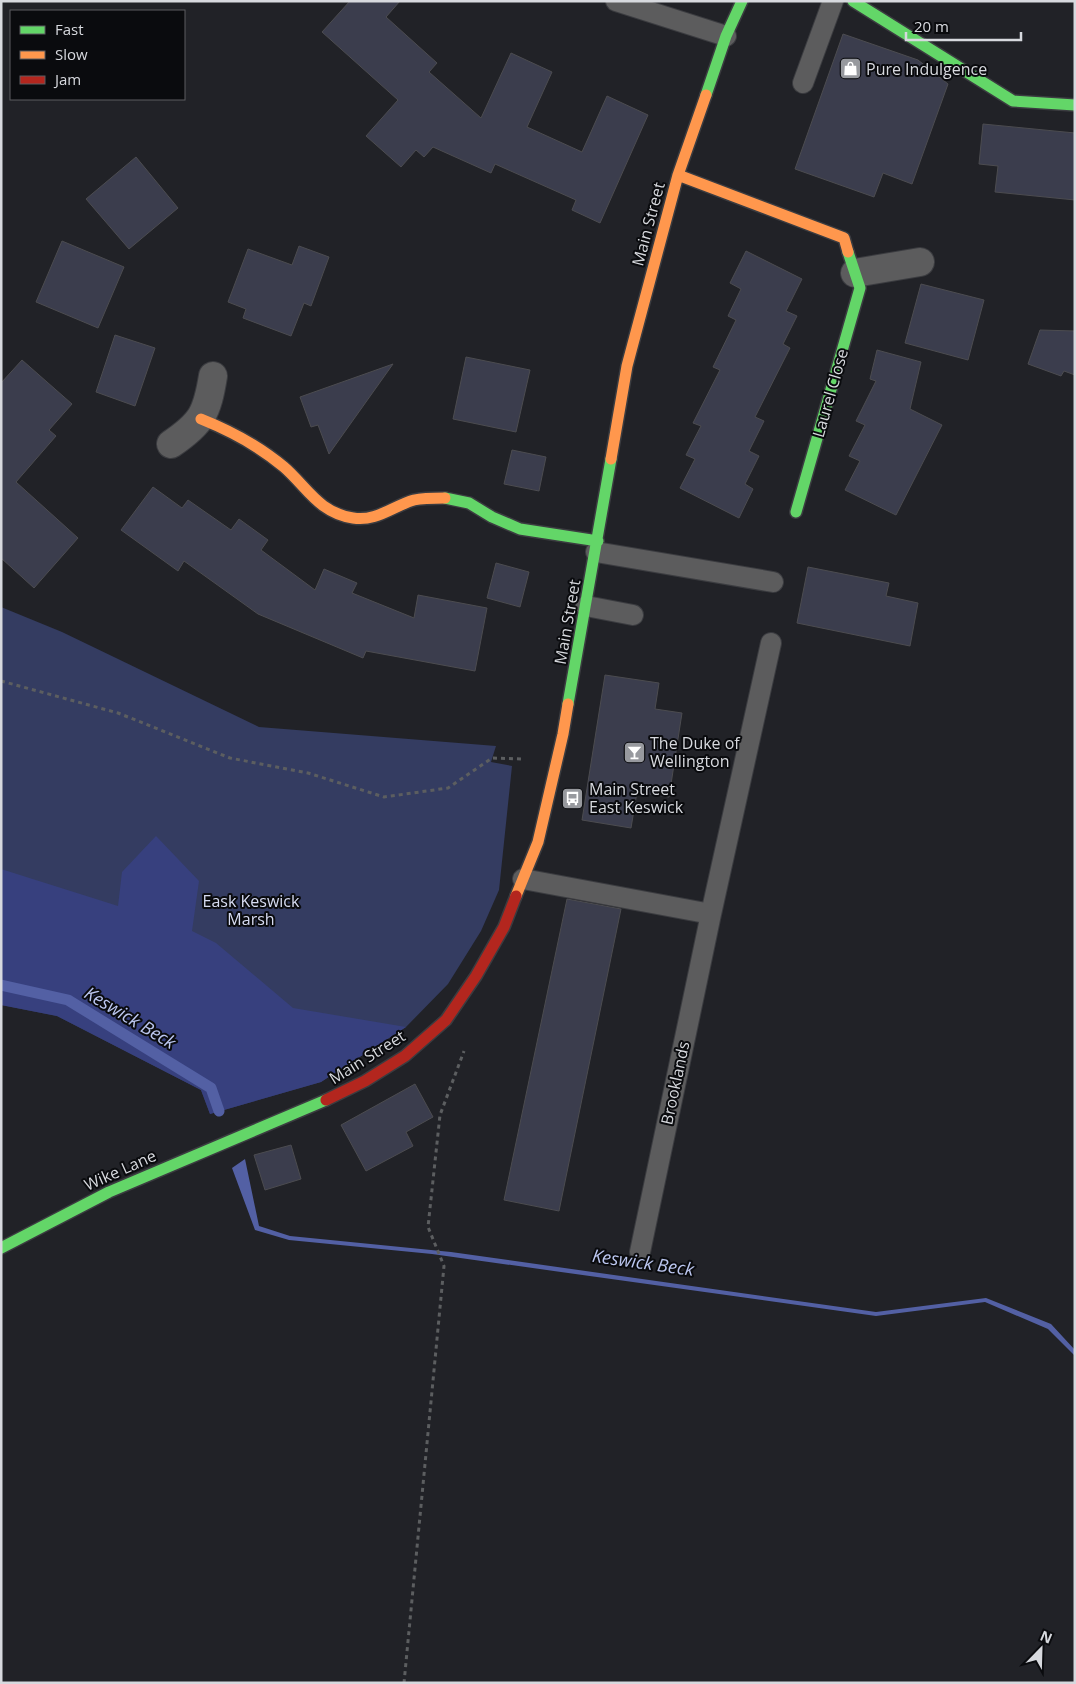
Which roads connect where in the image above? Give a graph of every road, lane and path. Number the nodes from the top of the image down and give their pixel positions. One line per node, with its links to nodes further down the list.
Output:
1 (616, 1): 5 (lane)
2 (742, 1): 5 (street, Main Street)
3 (833, 1): 6 (lane)
4 (853, 1): 7 (street)
5 (726, 36): 8 (street, Main Street)
6 (803, 83)
7 (1075, 105)
8 (678, 175): 10 (street, Laurel Close); 15 (street, Main Street)
9 (920, 262): 10 (street)
10 (855, 273): 14 (street, Laurel Close)
11 (213, 376): 12 (street)
12 (201, 419): 13 (street); 15 (street)
13 (171, 444)
14 (796, 512)
15 (597, 546): 16 (lane); 17 (street, Main Street)
16 (773, 582)
17 (586, 606): 18 (lane); 21 (street, Main Street)
18 (633, 615)
19 (771, 642): 23 (lane, Brooklands)
20 (1, 681): 21 (path)
21 (557, 761): 22 (street, Main Street)
22 (523, 879): 23 (lane); 24 (street, Main Street)
23 (711, 914): 27 (lane, Brooklands)
24 (446, 1020): 25 (street, Main Street); 28 (path)
25 (255, 1131): 26 (street, Wike Lane)
26 (1, 1248)
27 (640, 1252)
28 (404, 1683)

